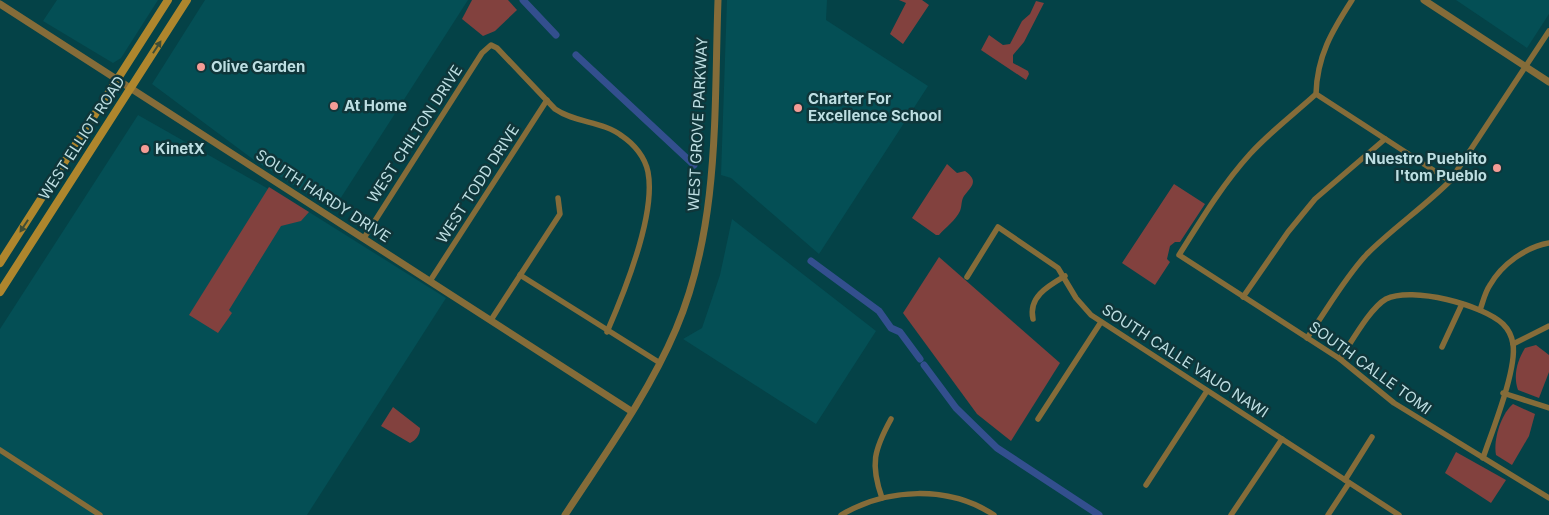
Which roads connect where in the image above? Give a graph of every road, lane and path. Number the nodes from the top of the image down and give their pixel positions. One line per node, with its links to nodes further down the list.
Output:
1 (168, 0): 9 (main road, WEST ELLIOT ROAD)
2 (187, 0): 11 (main road, WEST ELLIOT ROAD, one-way to 2)
3 (718, 0): 37 (street, WEST GROVE PARKWAY)
4 (1352, 0): 12 (street)
5 (1424, 0): 8 (street)
6 (0, 4): 9 (street, SOUTH HARDY DRIVE)
7 (1549, 31): 8 (street)
8 (1526, 66): 10 (street); 15 (street)
9 (118, 79): 11 (street, SOUTH HARDY DRIVE); 19 (main road, WEST ELLIOT ROAD, one-way to 19)
10 (1549, 82)
11 (131, 88): 17 (street, SOUTH HARDY DRIVE); 24 (main road, WEST ELLIOT ROAD)
12 (1316, 94): 14 (street); 25 (street, SOUTH CALLE TOMI)
13 (547, 100): 17 (street, WEST CHILTON DRIVE); 23 (street, WEST TODD DRIVE); 32 (street)
14 (1385, 139): 15 (street); 25 (street)
15 (1450, 181): 33 (street)
16 (558, 198): 20 (street)
17 (364, 238): 23 (street, SOUTH HARDY DRIVE)
18 (1549, 244): 27 (street)
19 (0, 263)
20 (520, 275): 29 (street); 32 (street)
21 (967, 276): 22 (street, SOUTH CALLE VAUO NAWI)
22 (1065, 276): 28 (street); 30 (street, SOUTH CALLE VAUO NAWI)
23 (430, 281): 29 (street, SOUTH HARDY DRIVE)
24 (0, 292)
25 (1243, 297): 33 (street, SOUTH CALLE TOMI)
26 (1462, 304): 27 (street); 35 (street); 36 (street)
27 (1480, 310): 34 (street)
28 (1033, 319)
29 (491, 320): 41 (street, SOUTH HARDY DRIVE)
30 (1101, 322): 38 (street, SOUTH CALLE VAUO NAWI); 43 (street)
31 (1549, 326): 34 (street)
32 (607, 332): 37 (street)
33 (1307, 338): 36 (street, SOUTH CALLE TOMI)
34 (1513, 344): 39 (street)
35 (1442, 347)
36 (1340, 360): 47 (street, SOUTH CALLE TOMI)
37 (660, 364): 41 (street, WEST GROVE PARKWAY)
38 (1207, 390): 45 (street, SOUTH CALLE VAUO NAWI); 49 (street)
39 (1504, 393): 40 (street); 47 (street)
40 (1549, 408)
41 (631, 411): 53 (street, WEST GROVE PARKWAY)
42 (891, 419): 50 (street)
43 (1038, 419)
44 (1372, 437): 48 (street)
45 (1282, 439): 48 (street, SOUTH CALLE VAUO NAWI); 56 (street)
46 (0, 450): 52 (street)
47 (1483, 458): 51 (street, SOUTH CALLE TOMI)
48 (1347, 481): 57 (street); 58 (street, SOUTH CALLE VAUO NAWI)
49 (1146, 485)
50 (882, 498): 54 (street); 55 (street)
51 (1549, 498)
52 (100, 515)
53 (565, 515)
54 (841, 515)
55 (994, 515)
56 (1232, 515)
57 (1328, 515)
58 (1399, 515)

